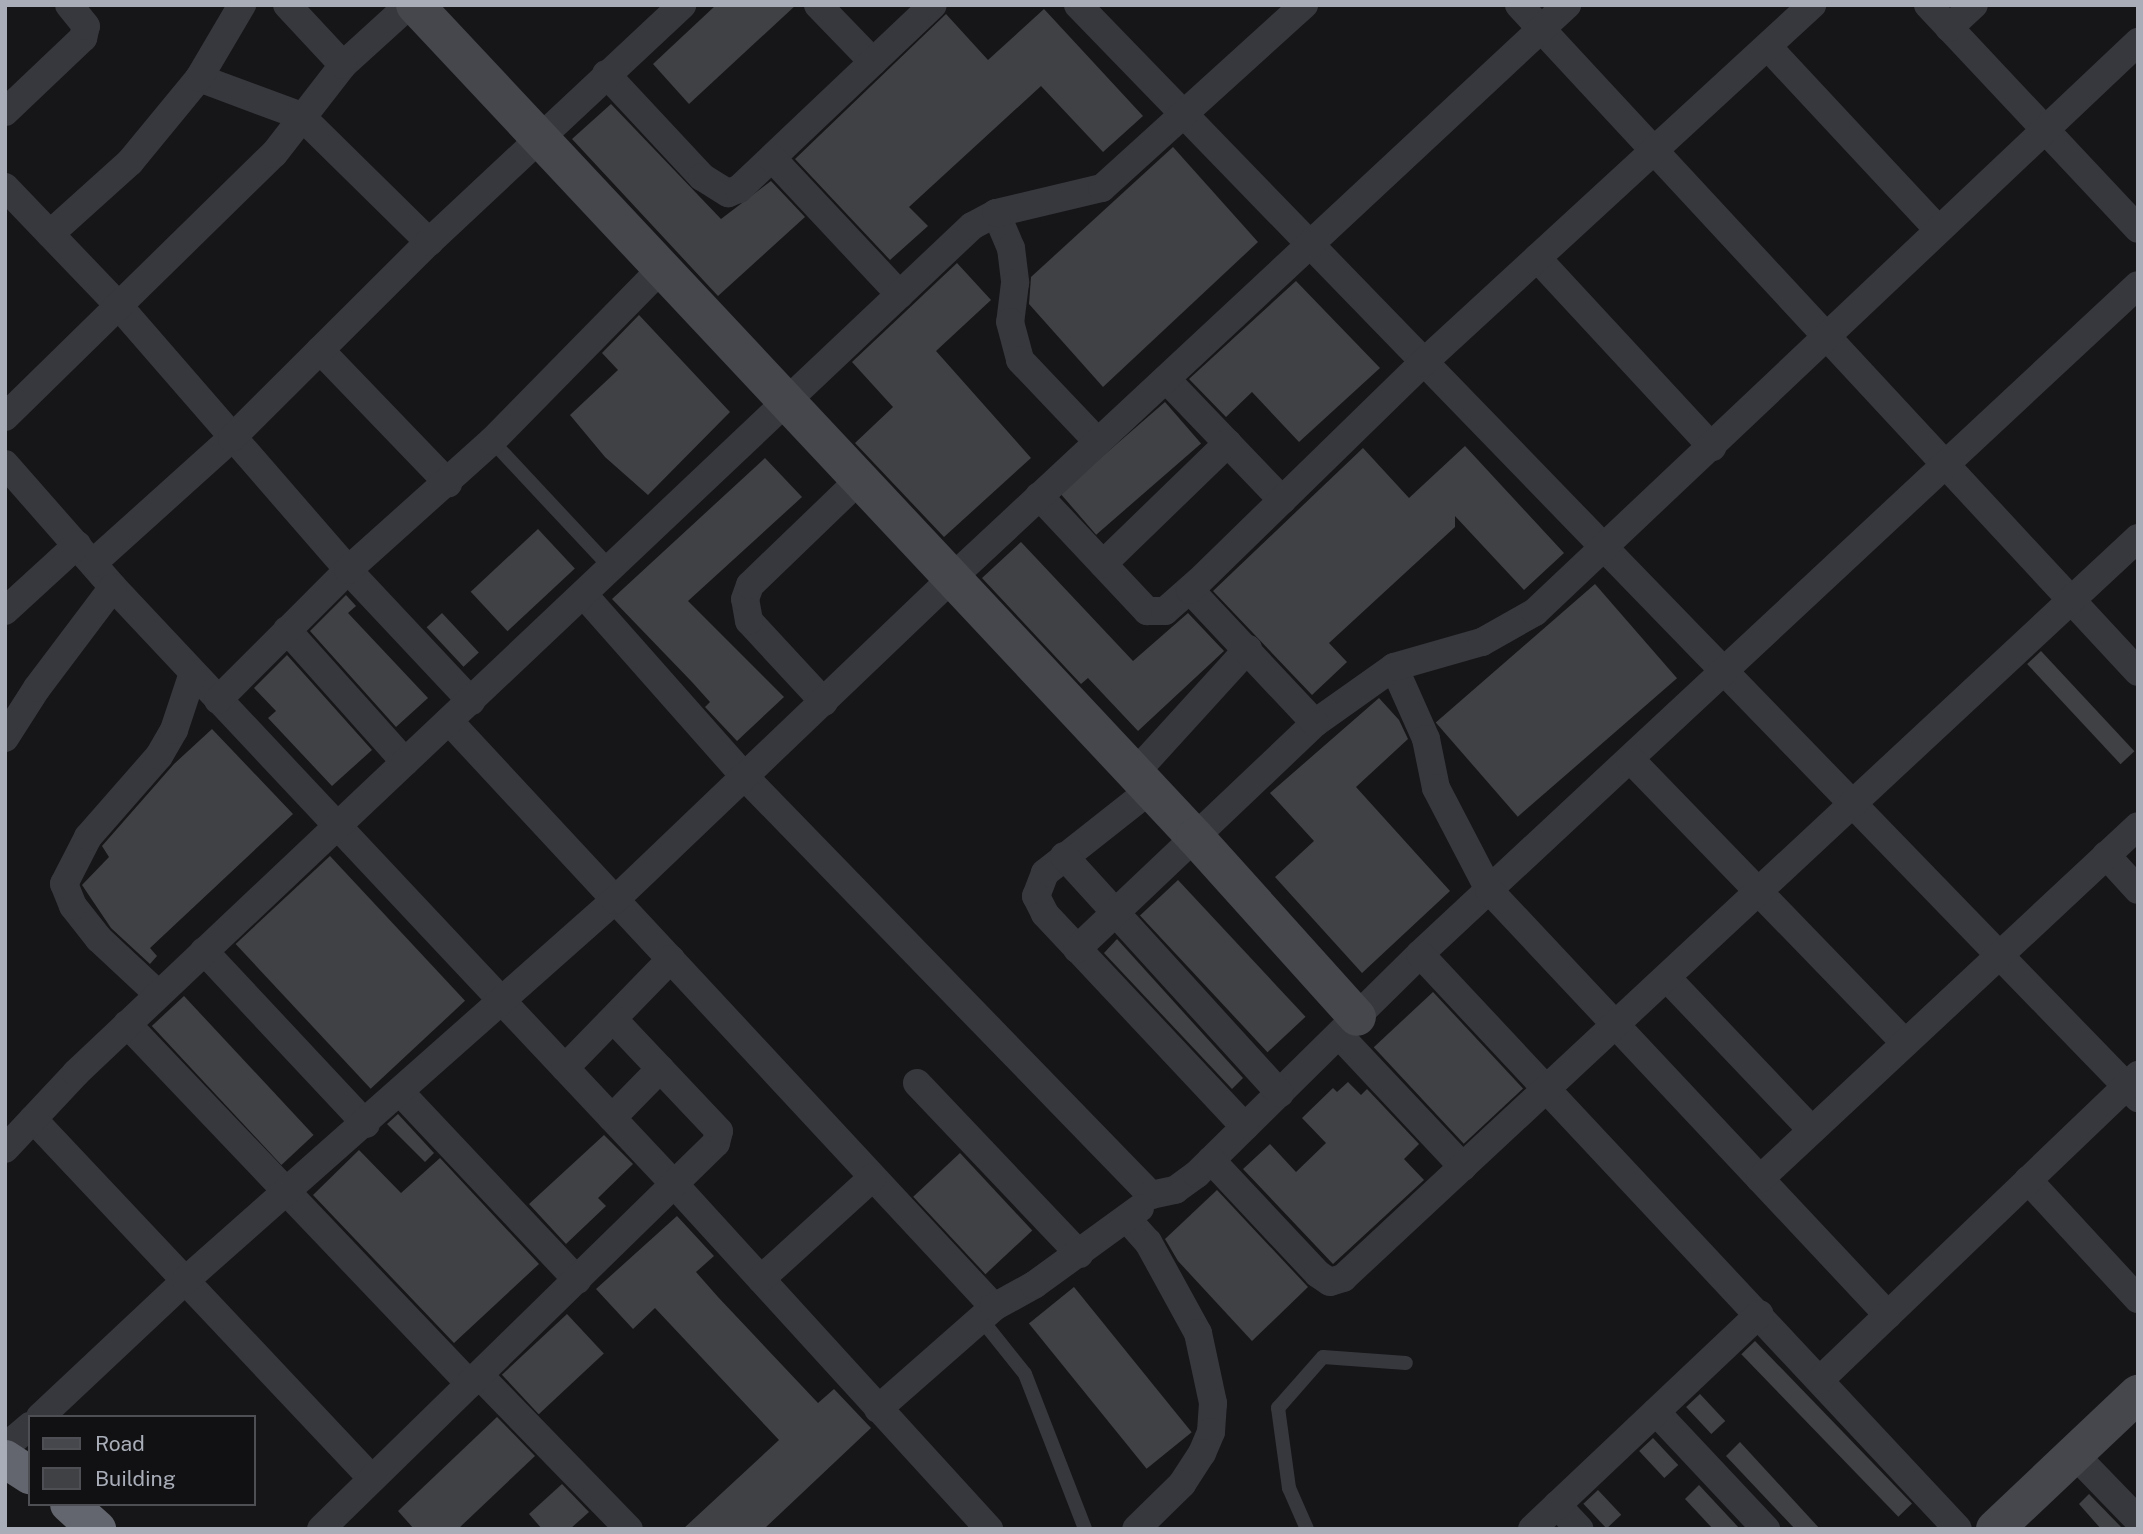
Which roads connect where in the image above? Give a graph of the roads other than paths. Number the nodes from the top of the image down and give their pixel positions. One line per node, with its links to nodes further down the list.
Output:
1 (69, 5): 24 (street)
2 (242, 5): 23 (street)
3 (287, 5): 21 (street)
4 (409, 5): 21 (street)
5 (415, 5): 28 (street)
6 (682, 5): 22 (street)
7 (818, 5): 20 (street)
8 (933, 5): 20 (street)
9 (1078, 5): 25 (street)
10 (1304, 5): 25 (street)
11 (1519, 5): 17 (street)
12 (1567, 5): 17 (street)
13 (1812, 5): 19 (street)
14 (1928, 5): 16 (street)
15 (1974, 5): 16 (street)
16 (1949, 28): 27 (street)
17 (1541, 29): 29 (street); 37 (street)
18 (2138, 42): 27 (street)
19 (1768, 47): 29 (street); 33 (street)
20 (873, 62): 30 (street)
21 (342, 65): 26 (street)
22 (606, 74): 28 (street); 30 (street)
23 (200, 78): 26 (street); 35 (street)
24 (5, 112)
25 (1184, 114): 32 (street); 37 (street)
26 (301, 116): 36 (street); 42 (street)
27 (2044, 128): 33 (street); 34 (street)
28 (543, 140): 36 (street); 39 (street)
29 (1653, 150): 38 (street); 43 (street)
30 (772, 158): 41 (street)
31 (8, 197): 35 (street)
32 (996, 213): 41 (street); 51 (street)
33 (1938, 229): 43 (street)
34 (2138, 229)
35 (50, 234): 42 (street)
36 (429, 242): 44 (street)
37 (1308, 247): 45 (street); 46 (street)
38 (1537, 258): 45 (street); 53 (street)
39 (662, 268): 47 (street); 50 (street)
40 (2138, 285): 55 (street)
41 (900, 295): 47 (street)
42 (118, 305): 48 (street); 49 (street)
43 (1826, 337): 53 (street); 55 (street)
44 (320, 350): 49 (street); 57 (street)
45 (1423, 363): 59 (street); 61 (street)
46 (1166, 379): 51 (street); 52 (street)
47 (788, 402): 56 (street); 64 (street)
48 (5, 416)
49 (232, 438): 62 (street); 65 (street)
50 (492, 441): 57 (street); 64 (lane)
51 (1098, 442): 58 (street)
52 (1228, 443): 59 (street); 63 (street)
53 (1712, 447): 61 (street)
54 (5, 464): 62 (street)
55 (1945, 465): 70 (street); 75 (street)
56 (860, 479): 66 (street); 80 (street)
57 (448, 483): 65 (street)
58 (1040, 496): 63 (street); 66 (street)
59 (1282, 500): 67 (street)
60 (2138, 538): 70 (street)
61 (1604, 548): 74 (street); 75 (street)
62 (85, 554): 68 (street); 71 (street)
63 (1103, 564): 67 (street)
64 (611, 568): 69 (street)
65 (348, 570): 72 (street); 79 (street)
66 (952, 578): 80 (street); 87 (street)
67 (1199, 581): 73 (street)
68 (113, 587): 77 (street); 83 (street)
69 (584, 594): 79 (street); 86 (street)
70 (2071, 601): 76 (street); 88 (street)
71 (5, 611)
72 (287, 630): 78 (street); 85 (street)
73 (1248, 649): 82 (street); 87 (street)
74 (1394, 667): 82 (street); 94 (street)
75 (1724, 671): 84 (street); 88 (street)
76 (2138, 672)
77 (193, 673): 78 (street); 105 (street)
78 (218, 699): 89 (street)
79 (471, 701): 81 (street)
80 (824, 702): 86 (street)
81 (449, 721): 85 (street); 97 (street)
82 (1315, 723): 91 (street)
83 (5, 738)
84 (1630, 759): 94 (street); 96 (street)
85 (405, 762): 89 (street)
86 (745, 777): 97 (street); 132 (street)
87 (1142, 781): 91 (street); 93 (street)
88 (1853, 804): 96 (street); 102 (street)
89 (337, 825): 100 (street); 106 (street)
90 (2138, 826): 92 (street)
91 (1195, 837): 98 (street); 109 (street)
92 (2106, 855): 95 (street); 102 (street)
93 (1064, 856): 98 (street); 99 (street)
94 (1489, 890): 101 (street); 110 (street)
95 (2138, 890)
96 (1759, 892): 104 (street); 111 (street)
97 (615, 900): 103 (street); 106 (street)
98 (1114, 914): 99 (street); 118 (street)
99 (1077, 949): 122 (street)
100 (205, 951): 105 (street); 121 (street)
101 (1420, 954): 109 (street); 116 (street)
102 (2000, 955): 111 (street); 115 (street)
103 (671, 959): 107 (street); 127 (street)
104 (1667, 978): 110 (street); 123 (street)
105 (159, 995): 108 (street)
106 (502, 1001): 112 (street); 117 (street)
107 (613, 1019): 112 (street); 113 (street)
108 (127, 1024): 120 (street); 131 (street)
109 (1348, 1026): 118 (street); 126 (street)
110 (1616, 1026): 116 (street); 128 (street)
111 (1905, 1043): 123 (street)
112 (565, 1068): 119 (street)
113 (660, 1069): 119 (street); 130 (street)
114 (917, 1083): 134 (street)
115 (2134, 1086): 129 (street)
116 (1547, 1090): 126 (street); 140 (street)
117 (401, 1093): 121 (street); 137 (street)
118 (1280, 1093): 122 (street)
119 (612, 1118): 130 (street)
120 (33, 1119): 124 (street); 136 (street)
121 (366, 1124): 131 (street)
122 (1245, 1127): 125 (street)
123 (1812, 1130): 128 (street)
124 (5, 1149)
125 (1211, 1160): 126 (street); 132 (street)
126 (1463, 1167)
127 (873, 1177): 135 (street); 139 (street)
128 (1759, 1179): 141 (street)
129 (2028, 1180): 138 (street); 141 (street)
130 (675, 1185): 135 (street); 137 (street)
131 (288, 1193): 136 (street); 143 (street)
132 (1151, 1195): 133 (street)
133 (1128, 1220): 134 (street); 163 (street)
134 (1079, 1254): 139 (street)
135 (761, 1279): 146 (street)
136 (186, 1280): 148 (street); 154 (street)
137 (577, 1280): 143 (street)
138 (2138, 1299)
139 (988, 1313): 146 (street); 162 (lane)
140 (1759, 1314): 144 (street); 147 (street)
141 (1888, 1315): 144 (street)
142 (1406, 1363): 164 (lane)
143 (475, 1380): 154 (street); 161 (street)
144 (1820, 1380): 168 (street)
145 (2138, 1394): 151 (street)
146 (878, 1409): 158 (street)
147 (1656, 1412): 155 (street); 167 (street)
148 (42, 1415)
149 (28, 1428): 150 (street)
150 (5, 1447)
151 (2074, 1454): 157 (street); 169 (street)
152 (5, 1459): 153 (highway)
153 (28, 1474)
154 (372, 1479): 160 (street)
155 (1557, 1505): 165 (street); 166 (street)
156 (71, 1506): 159 (highway)
157 (2138, 1520)
158 (985, 1527)
159 (97, 1529)
160 (321, 1529)
161 (629, 1529)
162 (1085, 1529)
163 (1136, 1529)
164 (1307, 1529)
165 (1532, 1529)
166 (1579, 1529)
167 (1766, 1529)
168 (1958, 1529)
169 (1995, 1529)

